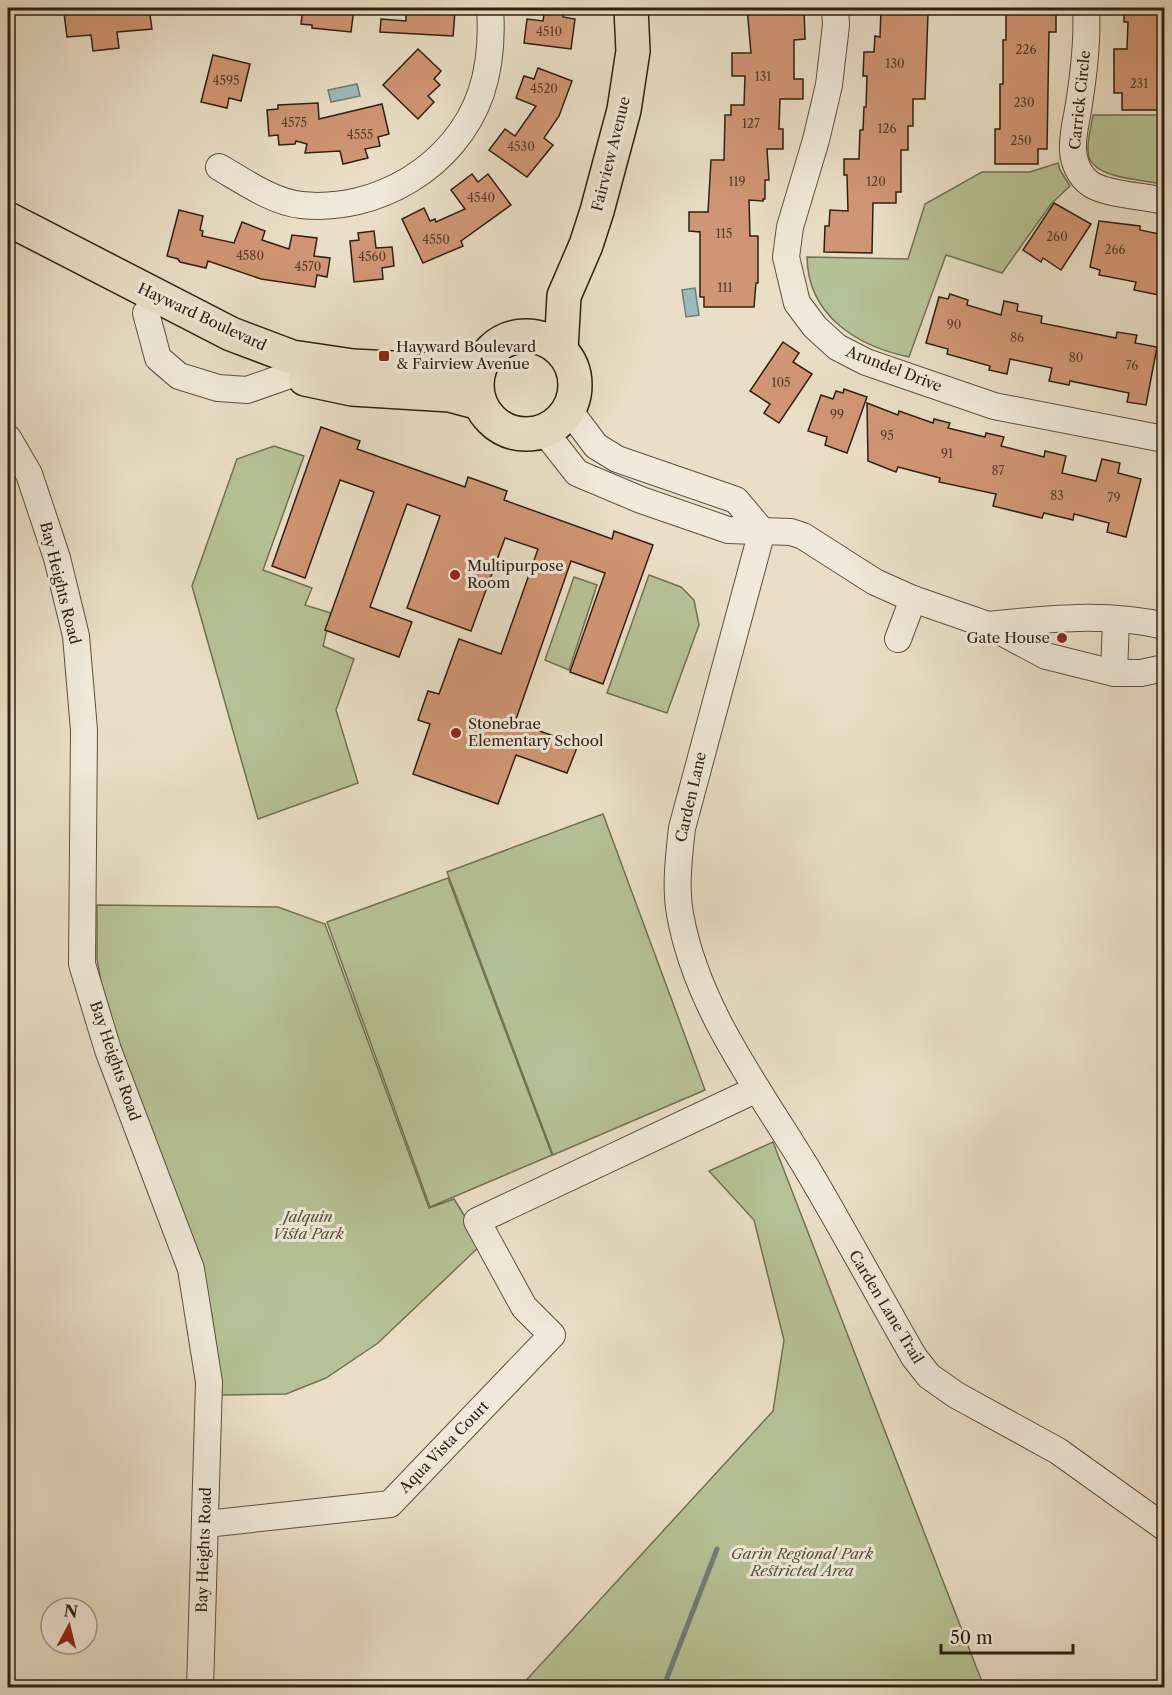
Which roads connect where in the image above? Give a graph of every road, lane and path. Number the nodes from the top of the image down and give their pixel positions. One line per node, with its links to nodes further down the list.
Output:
1 (490, 8): 5 (street)
2 (631, 8): 9 (main road, Fairview Avenue)
3 (835, 8): 17 (street, Arundel Drive)
4 (1086, 8): 6 (street, Carrick Circle)
5 (219, 167)
6 (1164, 201)
7 (8, 219): 12 (main road, Hayward Boulevard)
8 (8, 241): 13 (main road, Hayward Boulevard)
9 (564, 296): 10 (main road, Fairview Avenue); 11 (main road, Fairview Avenue)
10 (527, 336): 11 (main road); 12 (main road)
11 (561, 350): 14 (main road)
12 (482, 363): 13 (main road)
13 (480, 403): 15 (main road)
14 (569, 410): 15 (main road); 18 (street)
15 (544, 431): 18 (street)
16 (8, 438): 28 (street, Bay Heights Road)
17 (1164, 439)
18 (762, 531): 19 (street); 26 (street, Carden Lane)
19 (913, 599): 21 (street); 23 (street)
20 (1116, 620): 21 (street); 22 (street); 25 (street)
21 (988, 625): 25 (street)
22 (1164, 626)
23 (898, 639)
24 (1164, 668): 25 (street)
25 (1114, 673)
26 (757, 1089): 27 (street, Carden Lane); 28 (street, Aqua Vista Court)
27 (777, 1120): 29 (street, Carden Lane Trail)
28 (206, 1524): 30 (street, Bay Heights Road)
29 (1164, 1527)
30 (200, 1688)

